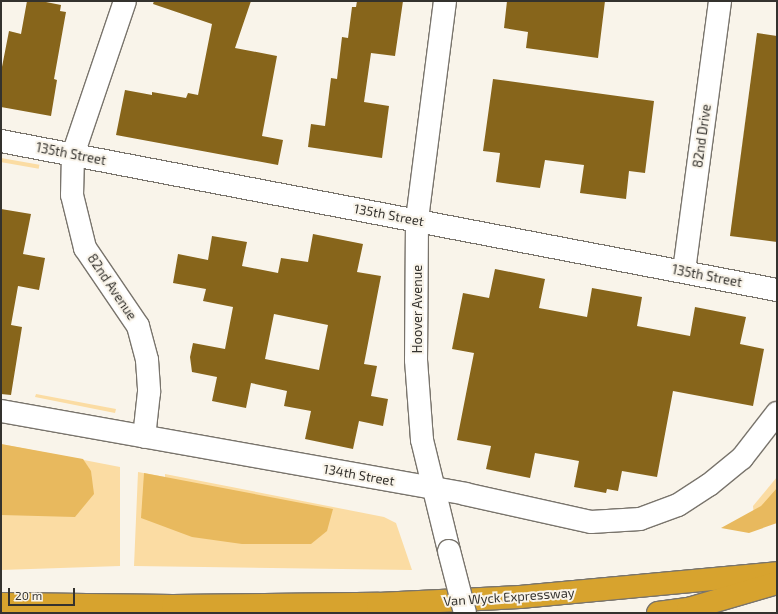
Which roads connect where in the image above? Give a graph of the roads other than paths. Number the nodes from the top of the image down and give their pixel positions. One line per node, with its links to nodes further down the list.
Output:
1 (125, 1): 5 (street, 82nd Avenue)
2 (445, 1): 6 (street, Hoover Avenue)
3 (720, 1): 7 (street, 82nd Drive)
4 (1, 141): 5 (street, 135th Street)
5 (73, 155): 6 (street, 135th Street); 11 (street, 82nd Avenue)
6 (417, 220): 7 (street, 135th Street); 12 (street, Hoover Avenue)
7 (684, 271): 8 (street, 135th Street)
8 (777, 290)
9 (1, 411): 11 (street, 134th Street)
10 (777, 413): 12 (street, 134th Street)
11 (144, 437): 12 (street, 134th Street)
12 (434, 489): 16 (street, Hoover Avenue, bridge)
13 (777, 573): 15 (highway, Van Wyck Expressway)
14 (777, 583): 17 (highway)
15 (1, 604)
16 (465, 613)
17 (658, 613)

